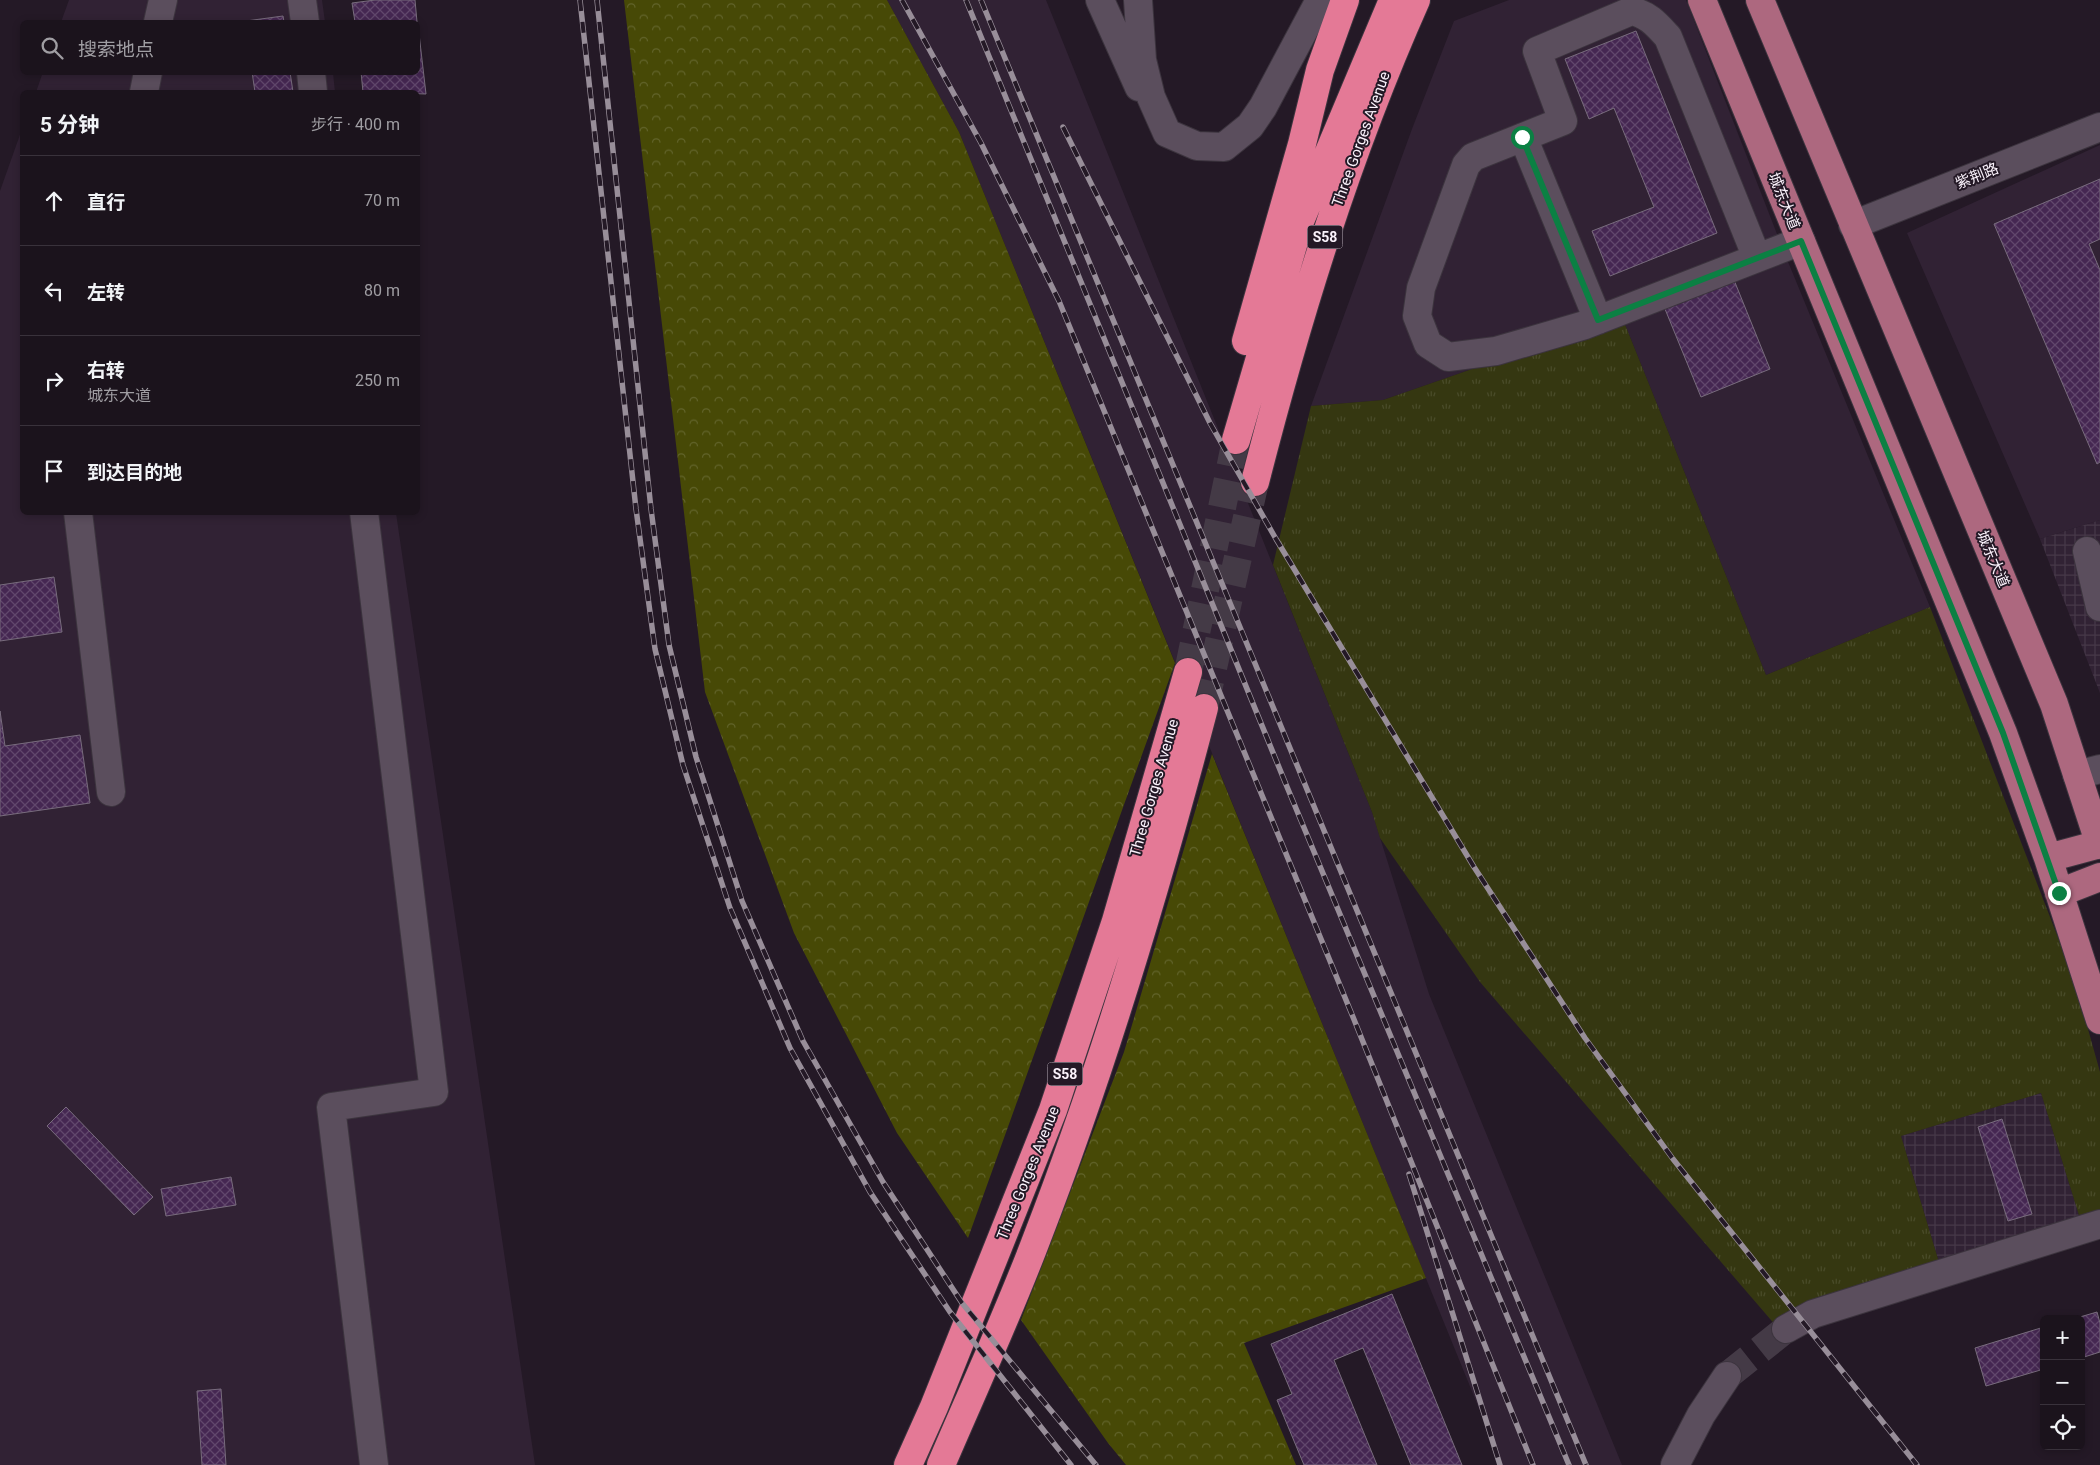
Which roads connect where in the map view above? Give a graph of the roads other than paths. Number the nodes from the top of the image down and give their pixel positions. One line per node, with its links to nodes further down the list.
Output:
1 (162, 0): 11 (street)
2 (302, 0): 12 (street)
3 (1100, 0): 18 (street)
4 (1138, 0): 18 (street)
5 (1320, 0): 18 (street)
6 (1345, 0): 7 (highway, Three Gorges Avenue / S58)
7 (1393, 0)
8 (1416, 0): 24 (highway, Three Gorges Avenue / S58)
9 (1702, 0): 21 (main road, 城东大道)
10 (1760, 0): 20 (main road, 城东大道)
11 (158, 20)
12 (305, 20)
13 (147, 75): 15 (street)
14 (311, 75): 16 (street)
15 (144, 90)
16 (313, 90)
17 (2100, 127): 20 (street, 紫荆路)
18 (1167, 133)
19 (1522, 137): 22 (street); 23 (street); 23 (street)
20 (1853, 225): 31 (main road, 城东大道)
21 (1801, 241): 22 (street); 34 (main road, 城东大道)
22 (1757, 258): 23 (street)
23 (1598, 320)
24 (1255, 482)
25 (78, 515): 32 (street)
26 (364, 515): 41 (street)
27 (2088, 551): 28 (street)
28 (2100, 607)
29 (1188, 672): 42 (highway, Three Gorges Avenue / S58)
30 (1204, 708): 43 (highway, Three Gorges Avenue / S58)
31 (2088, 772): 33 (main road, 城东大道)
32 (111, 792)
33 (2100, 844): 34 (main road)
34 (2048, 858): 36 (main road, 城东大道)
35 (2100, 877): 36 (main road)
36 (2059, 893): 37 (main road, 城东大道)
37 (2100, 1020)
38 (2100, 1224): 39 (street)
39 (1786, 1329)
40 (1727, 1376): 44 (street)
41 (374, 1465)
42 (908, 1465)
43 (941, 1465)
44 (1675, 1465)

